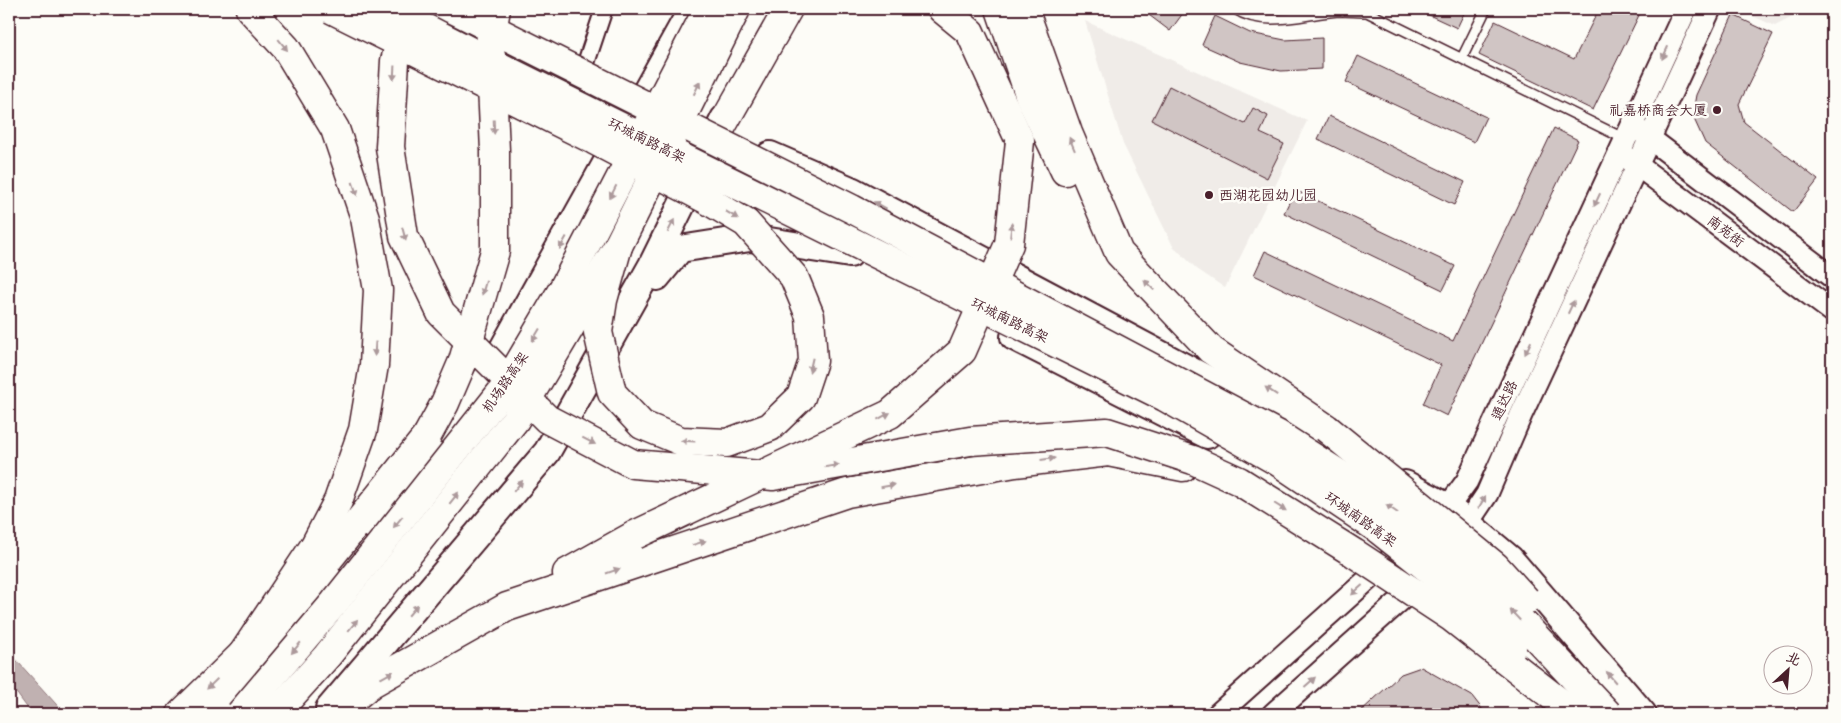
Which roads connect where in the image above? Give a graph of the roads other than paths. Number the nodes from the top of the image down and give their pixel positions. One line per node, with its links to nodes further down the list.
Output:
1 (250, 9): 43 (highway, one-way to 43)
2 (331, 9): 31 (highway, one-way to 31, bridge)
3 (364, 9): 26 (main road)
4 (388, 9): 44 (highway, 环城南路高架, bridge)
5 (410, 9): 37 (highway, one-way to 37, bridge)
6 (453, 9): 44 (highway, 环城南路高架, one-way to 6, bridge)
7 (479, 9): 23 (main road)
8 (496, 9): 43 (highway, one-way to 43, bridge)
9 (604, 9): 23 (street)
10 (692, 9): 24 (main road)
11 (708, 9): 47 (highway, 机场路高架, one-way to 47, bridge)
12 (736, 9): 31 (highway, 机场路高架, one-way to 12, bridge)
13 (772, 9): 25 (main road)
14 (788, 9): 25 (highway)
15 (942, 9): 42 (highway, one-way to 15, bridge)
16 (1000, 9): 32 (highway)
17 (1024, 9): 32 (highway, one-way to 17)
18 (1235, 9): 22 (lane)
19 (1486, 9): 22 (lane)
20 (1686, 9): 27 (street, 通达路, one-way to 27)
21 (1710, 9): 28 (street, 通达路)
22 (1462, 58): 27 (lane)
23 (586, 62): 24 (main road)
24 (646, 93): 25 (main road); 26 (main road)
25 (718, 133): 30 (main road); 38 (main road, one-way to 25)
26 (622, 136): 30 (main road); 46 (main road, one-way to 46)
27 (1625, 138): 28 (street, 南苑街); 29 (street, 南苑街); 38 (street, 通达路, one-way to 38)
28 (1650, 138): 29 (street, 通达路); 34 (street, 南苑街)
29 (1636, 164): 35 (street, 南苑街); 39 (street, 通达路, one-way to 29)
30 (696, 176): 33 (main road); 36 (main road, one-way to 30)
31 (618, 246): 48 (highway, 机场路高架, one-way to 31, bridge)
32 (1119, 253): 44 (highway, one-way to 32, bridge)
33 (850, 254): 36 (main road); 40 (main road)
34 (1832, 277)
35 (1832, 311)
36 (615, 331): 49 (main road, one-way to 36)
37 (1239, 481): 42 (highway, one-way to 37, bridge); 44 (highway, one-way to 44, bridge)
38 (1448, 507): 39 (main road); 40 (street, 通达路)
39 (1469, 524): 41 (street, 通达路); 54 (main road, one-way to 39)
40 (1395, 556): 41 (main road); 51 (street, 通达路, one-way to 51)
41 (1425, 579): 52 (street, 通达路, one-way to 41); 53 (main road)
42 (507, 607): 50 (highway, one-way to 42)
43 (242, 655): 45 (highway, one-way to 45)
44 (1589, 711)
45 (181, 714)
46 (212, 714)
47 (240, 714)
48 (275, 714)
49 (324, 714)
50 (334, 714)
51 (1218, 714)
52 (1273, 714)
53 (1567, 714)
54 (1643, 714)

